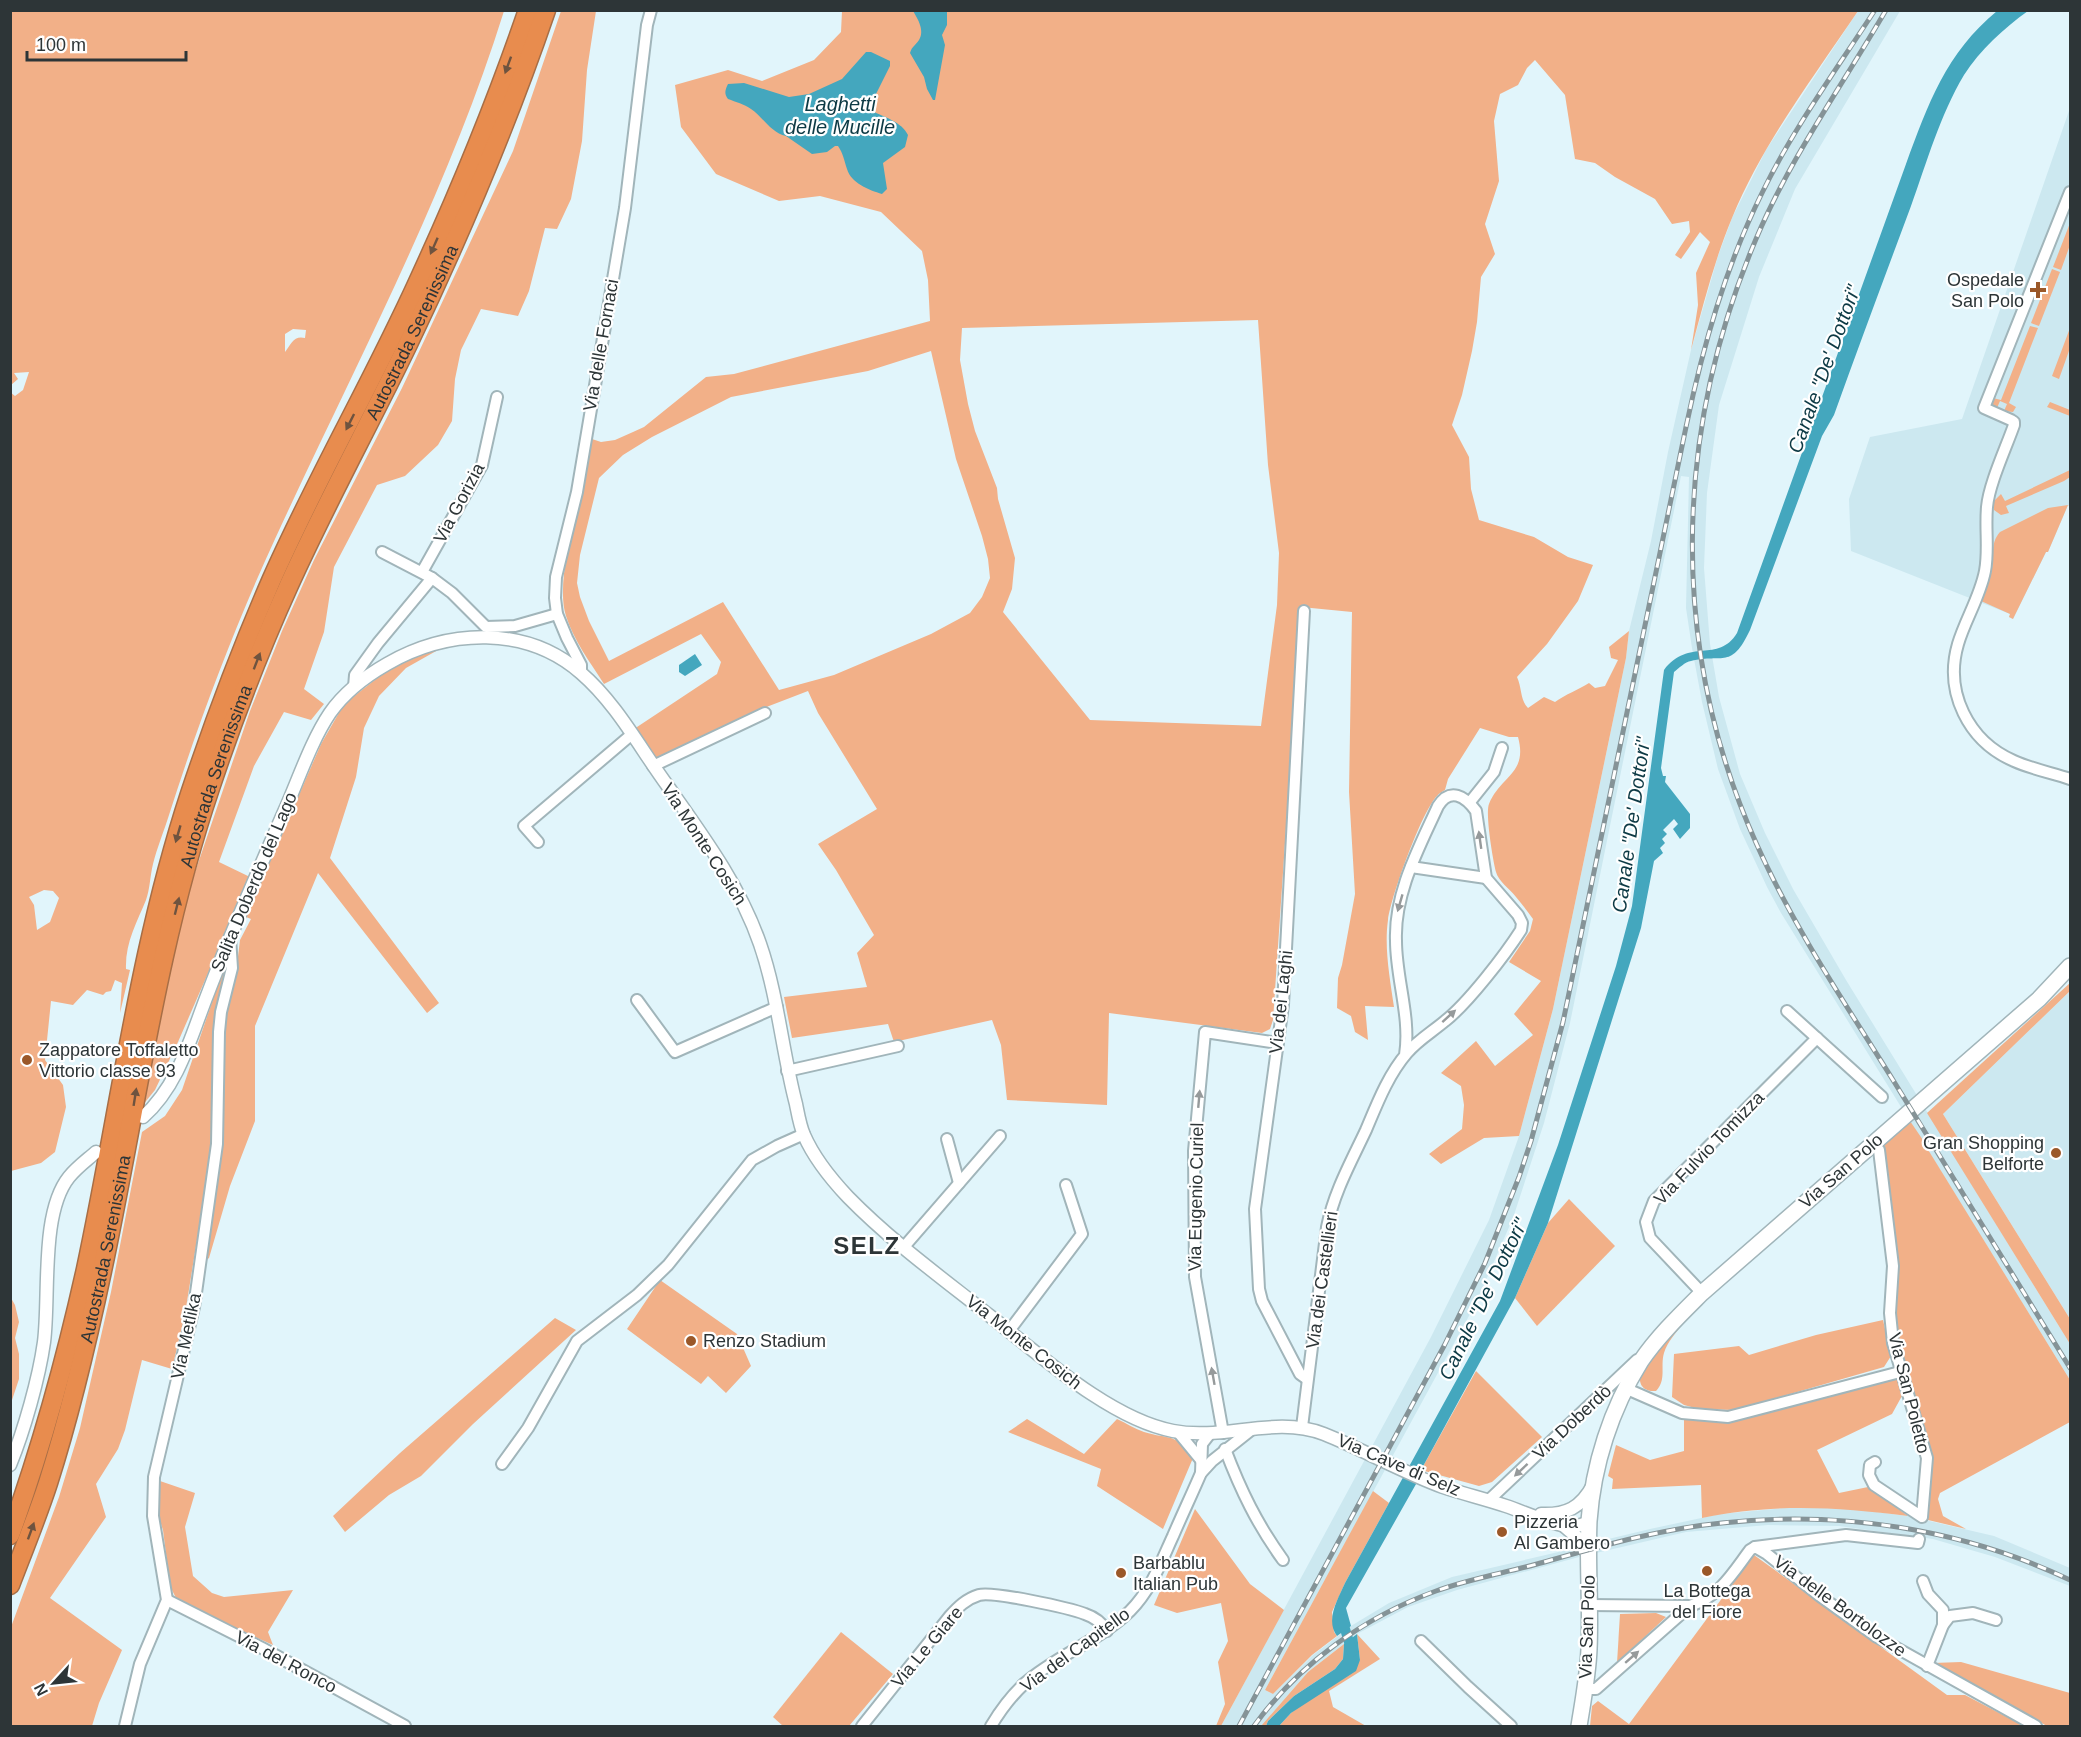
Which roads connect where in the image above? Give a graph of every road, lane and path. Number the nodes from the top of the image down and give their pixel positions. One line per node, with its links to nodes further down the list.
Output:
1 (528, 10): 64 (highway, Autostrada Serenissima, one-way to 64)
2 (546, 10): 70 (highway, Autostrada Serenissima, one-way to 2)
3 (651, 10): 10 (street, Via delle Fornaci)
4 (2070, 192): 17 (street)
5 (497, 397): 7 (street, Via Gorizia)
6 (382, 552): 7 (street)
7 (422, 572): 8 (street)
8 (432, 578): 10 (street); 12 (street, Salita Doberdò del Lago)
9 (1304, 611): 28 (street, Via dei Laghi)
10 (557, 614): 11 (street, Via delle Fornaci)
11 (581, 673): 12 (street, Salita Doberdò del Lago); 14 (street, Via Monte Cosich)
12 (354, 687): 22 (street, Salita Doberdò del Lago)
13 (765, 713): 16 (street)
14 (632, 735): 16 (street, Via Monte Cosich); 19 (street)
15 (1502, 748): 18 (street)
16 (653, 766): 25 (street, Via Monte Cosich)
17 (2070, 779)
18 (1470, 802): 20 (street, Via dei Castellieri); 21 (street, one-way to 18)
19 (538, 842)
20 (1411, 867): 21 (street); 30 (street, Via dei Castellieri, one-way to 30)
21 (1486, 878): 30 (street, Via dei Castellieri, one-way to 21)
22 (230, 937): 33 (street, Salita Doberdò del Lago); 71 (street, Via Metlika)
23 (2070, 966): 42 (main road, Via San Polo)
24 (637, 1000): 25 (street)
25 (777, 1007): 31 (street, Via Monte Cosich)
26 (1787, 1011): 27 (street)
27 (1817, 1038): 32 (street); 42 (street, Via Fulvio Tomizza)
28 (1278, 1043): 46 (street, Via dei Laghi); 51 (street, Via Eugenio Curiel, one-way to 28)
29 (898, 1046): 31 (street)
30 (1406, 1055): 46 (street, Via dei Castellieri)
31 (787, 1071): 34 (street, Via Monte Cosich)
32 (1882, 1097)
33 (144, 1117)
34 (804, 1134): 41 (street, Via Monte Cosich); 56 (street)
35 (1000, 1136): 39 (street)
36 (947, 1139): 39 (street)
37 (1878, 1150): 45 (street, Via San Poletto)
38 (96, 1152): 57 (street)
39 (958, 1183): 41 (street)
40 (1066, 1185): 43 (street)
41 (903, 1248): 43 (street, Via Monte Cosich)
42 (1702, 1293): 44 (main road, Via San Polo)
43 (1009, 1331): 50 (street, Via Monte Cosich)
44 (1655, 1343): 47 (main road, Via San Polo); 59 (street, Via Doberdò, one-way to 59)
45 (1900, 1372): 47 (street); 55 (street, Via San Poletto)
46 (1307, 1379): 48 (street, Via dei Castellieri)
47 (1627, 1389): 58 (main road, Via San Polo)
48 (1302, 1427): 49 (street, Via Monte Cosich); 59 (street, Via Cave di Selz)
49 (1251, 1430): 51 (street, Via Monte Cosich); 53 (street)
50 (1178, 1432): 52 (street, Via Monte Cosich); 54 (street)
51 (1223, 1433): 52 (street, Via Monte Cosich)
52 (1209, 1435): 54 (street, Via del Capitello)
53 (1225, 1449): 54 (street); 68 (street)
54 (1206, 1460): 76 (street, Via del Capitello)
55 (1875, 1462)
56 (502, 1464)
57 (10, 1465)
58 (1593, 1484): 60 (street); 62 (main road, Via San Polo)
59 (1489, 1500): 61 (street, Via Cave di Selz)
60 (1565, 1512): 61 (street, Via Cave di Selz); 62 (street, Via Cave di Selz)
61 (1529, 1514): 63 (street, Via Cave di Selz)
62 (1589, 1522): 63 (street, Via Cave di Selz); 67 (main road, Via San Polo)
63 (1564, 1526): 67 (street, Via Cave di Selz)
64 (10, 1535)
65 (1918, 1539): 66 (street)
66 (1755, 1547): 73 (street, Via delle Bortolozze); 78 (street, Via delle Bortolozze)
67 (1589, 1557): 72 (main road, Via San Polo)
68 (1283, 1560)
69 (1923, 1581): 75 (street)
70 (10, 1586)
71 (167, 1600): 80 (street); 81 (street, Via del Ronco)
72 (1590, 1605): 73 (street); 79 (main road, Via San Polo)
73 (1690, 1606): 79 (street, Via delle Bortolozze, one-way to 73)
74 (1996, 1620): 75 (street)
75 (1943, 1625): 78 (street)
76 (1107, 1630): 82 (street, Via Le Giare); 83 (street, Via del Capitello)
77 (1421, 1641): 84 (street)
78 (1927, 1666): 86 (street, Via delle Bortolozze)
79 (1585, 1689): 85 (main road, Via San Polo)
80 (125, 1726)
81 (405, 1726)
82 (862, 1726)
83 (991, 1726)
84 (1511, 1726)
85 (1579, 1726)
86 (2036, 1726)

